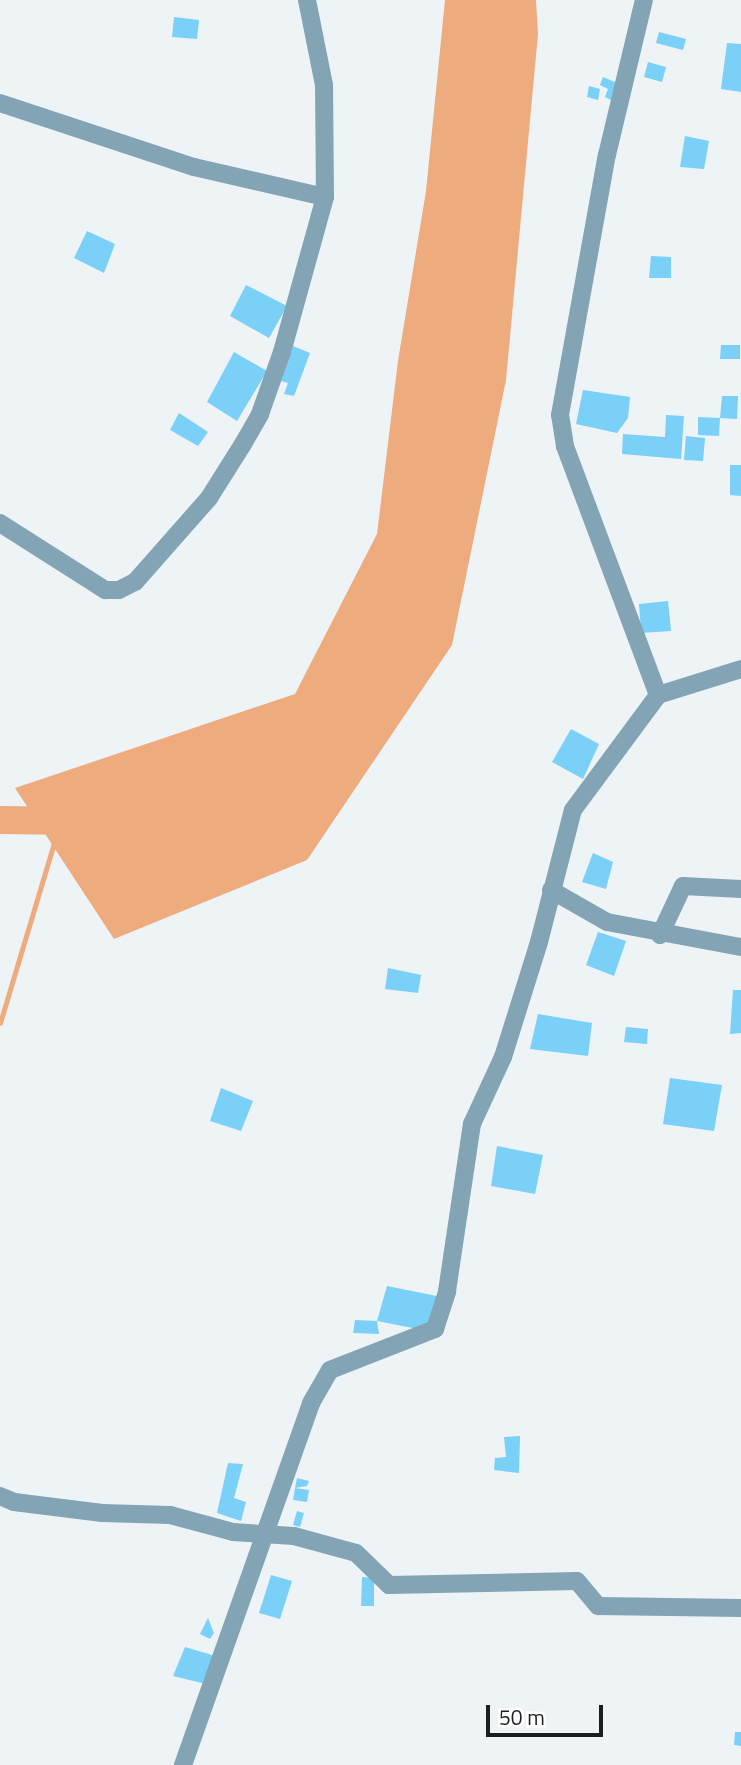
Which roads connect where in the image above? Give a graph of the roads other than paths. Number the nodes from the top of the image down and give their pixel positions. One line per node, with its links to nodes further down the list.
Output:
1 (307, 0): 4 (street)
2 (645, 0): 7 (street)
3 (0, 103): 4 (street)
4 (325, 197): 5 (street)
5 (0, 523)
6 (741, 669): 7 (street)
7 (658, 695): 9 (street)
8 (741, 889): 10 (street)
9 (551, 890): 10 (street); 13 (street)
10 (660, 935): 11 (street)
11 (741, 947)
12 (0, 1496): 13 (street)
13 (268, 1531): 14 (street); 15 (street)
14 (741, 1608)
15 (183, 1765)

